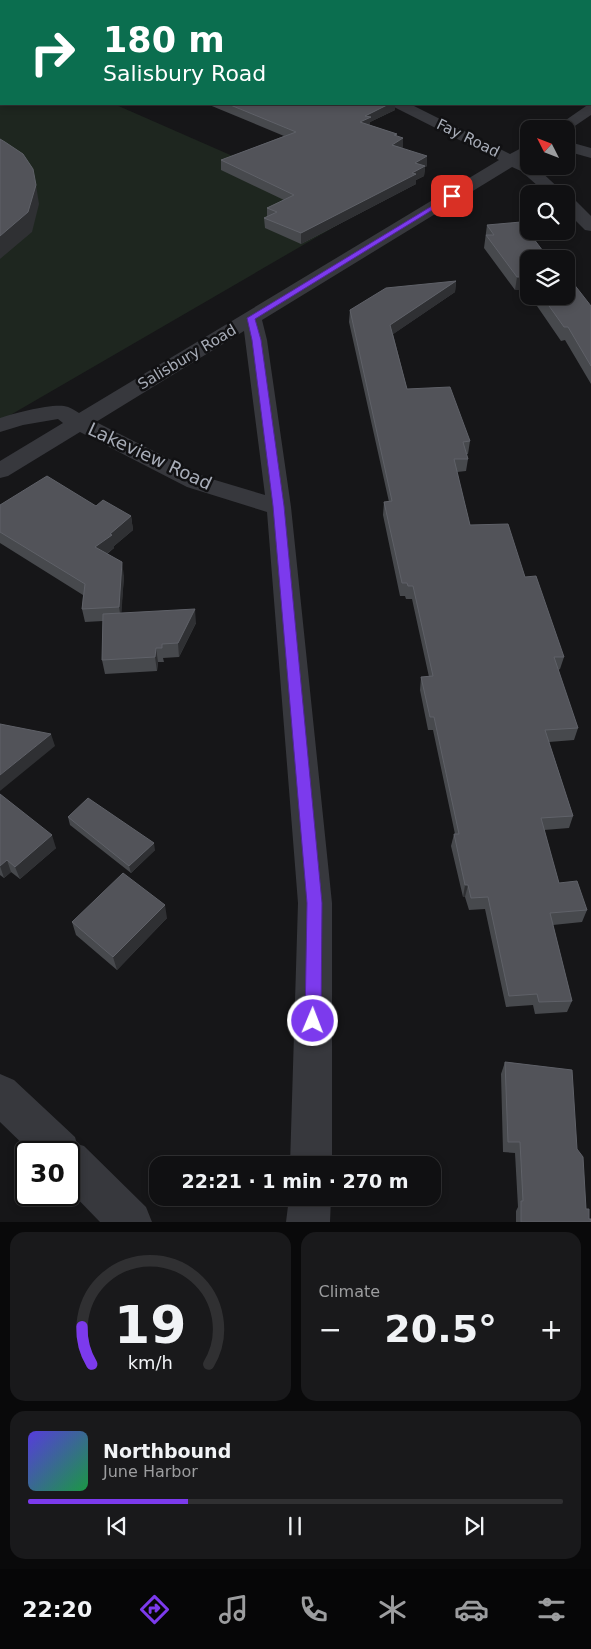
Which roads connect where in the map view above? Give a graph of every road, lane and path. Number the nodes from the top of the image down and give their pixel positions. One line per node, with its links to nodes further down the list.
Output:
1 (401, 105): 7 (street, Fay Road)
2 (591, 108): 3 (street)
3 (573, 120)
4 (575, 149): 5 (street)
5 (591, 153)
6 (520, 155): 7 (street, Salisbury Road)
7 (512, 160): 8 (street, Fay Road); 11 (street, Salisbury Road)
8 (546, 185)
9 (575, 210): 10 (street)
10 (591, 226)
11 (251, 318): 12 (street, Salisbury Road); 15 (street)
12 (79, 423): 13 (street, Lakeview Road); 14 (street, Salisbury Road); 15 (street, Lakeview Road)
13 (0, 425)
14 (0, 471)
15 (278, 506): 18 (street)
16 (0, 1094): 17 (street)
17 (49, 1141)
18 (311, 1156)
19 (80, 1172): 21 (street)
20 (309, 1206): 22 (street)
21 (131, 1222)
22 (308, 1222)

